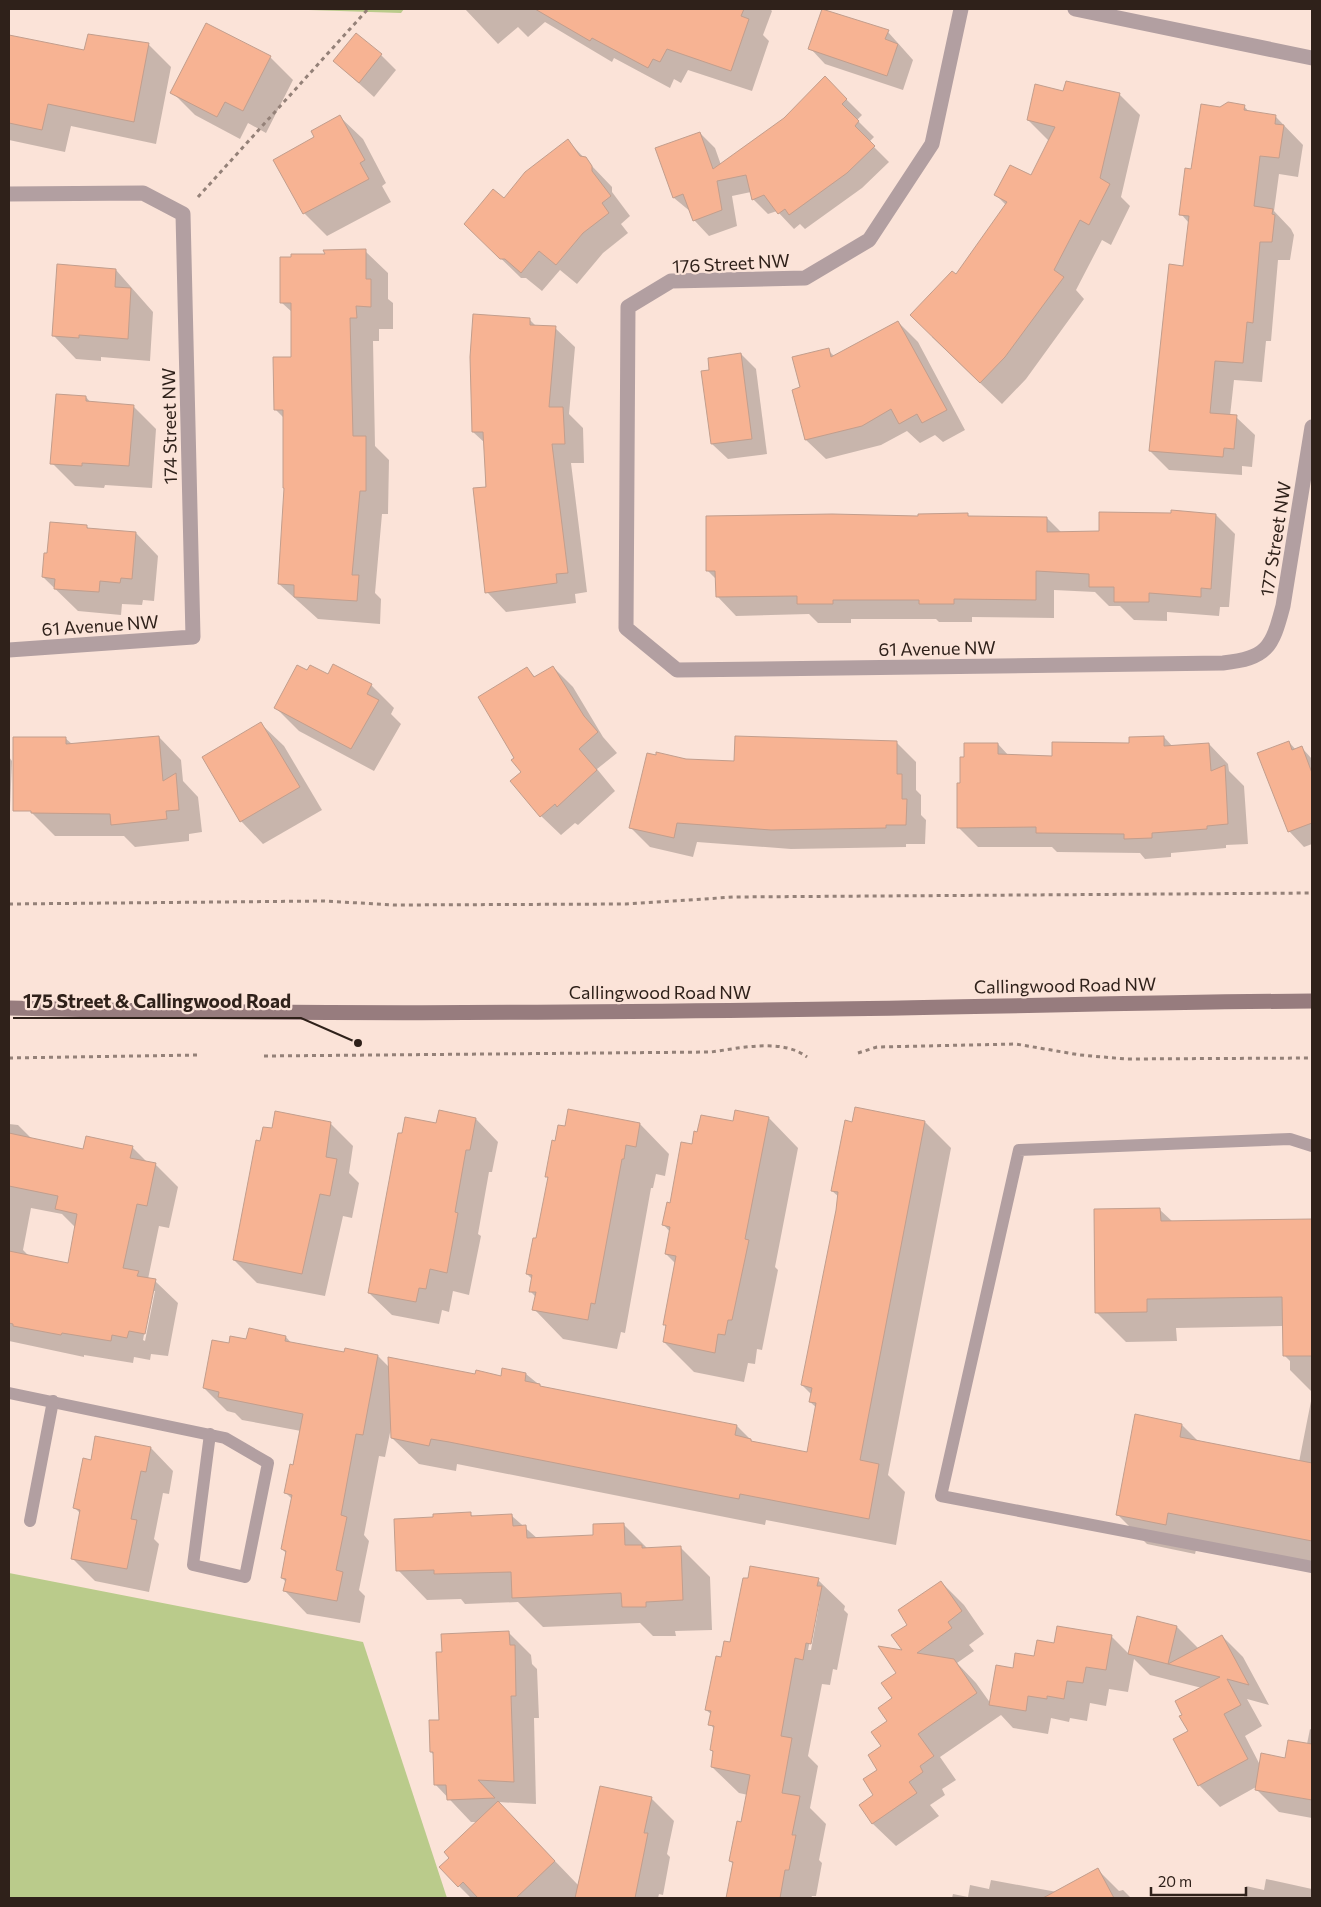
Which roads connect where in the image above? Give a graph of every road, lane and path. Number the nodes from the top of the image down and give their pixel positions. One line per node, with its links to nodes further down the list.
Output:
1 (368, 9): 6 (path)
2 (961, 9): 8 (street, 176 Street NW)
3 (1075, 9): 4 (street)
4 (1312, 58)
5 (9, 194): 6 (street)
6 (183, 214): 9 (street, 174 Street NW)
7 (1312, 427): 11 (street, 177 Street NW)
8 (626, 628): 11 (street, 61 Avenue NW)
9 (193, 637): 10 (street, 61 Avenue NW)
10 (9, 650)
11 (1262, 654)
12 (1312, 893): 13 (path)
13 (9, 904)
14 (1308, 1003): 15 (main road, Callingwood Road NW)
15 (9, 1008)
16 (858, 1054): 21 (path)
17 (199, 1055): 20 (path)
18 (264, 1056): 19 (path)
19 (807, 1057)
20 (9, 1058)
21 (1312, 1058)
22 (1312, 1146): 27 (lane)
23 (9, 1393): 24 (lane)
24 (53, 1401): 25 (lane); 26 (lane)
25 (210, 1434): 25 (lane)
26 (30, 1520)
27 (1312, 1568)

